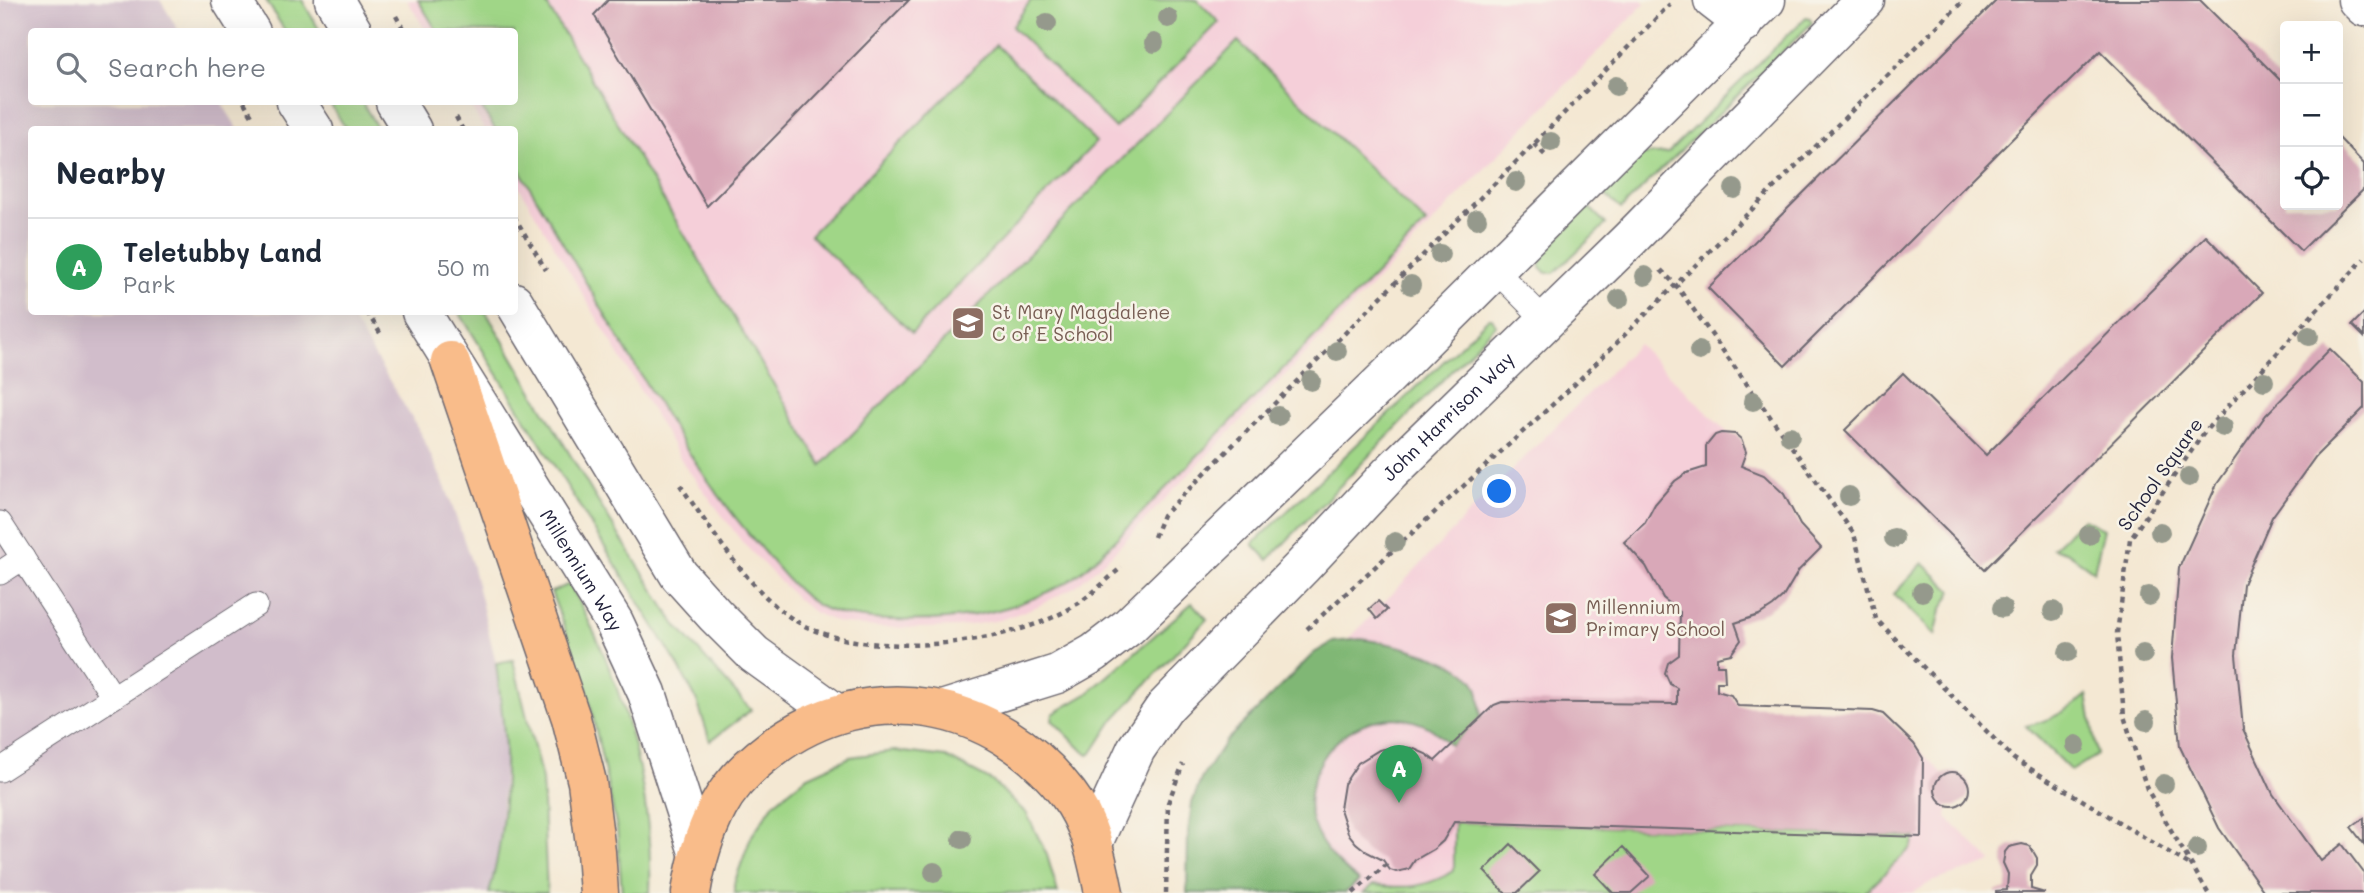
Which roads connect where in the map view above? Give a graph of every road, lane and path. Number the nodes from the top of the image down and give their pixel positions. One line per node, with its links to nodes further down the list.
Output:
1 (231, 0): 10 (street)
2 (334, 0): 11 (street)
3 (1674, 0): 28 (path)
4 (1713, 0): 9 (street)
5 (1964, 0): 21 (path)
6 (2357, 0): 8 (street)
7 (1844, 7): 24 (street, John Harrison Way)
8 (2364, 7)
9 (1755, 12): 19 (street)
10 (248, 28)
11 (351, 28)
12 (298, 105): 14 (street)
13 (397, 105): 15 (street)
14 (311, 126)
15 (410, 126)
16 (518, 223): 20 (path)
17 (2364, 259): 42 (path, School Square)
18 (1657, 266): 21 (path)
19 (1494, 270): 24 (lane); 35 (street)
20 (549, 274)
21 (1676, 285): 33 (path); 42 (path)
22 (518, 309): 36 (street)
23 (423, 315): 25 (street, Millennium Way)
24 (1547, 321): 39 (street, John Harrison Way)
25 (450, 361): 40 (street, Millennium Way); 43 (main road)
26 (676, 479): 30 (path)
27 (0, 523): 29 (lane)
28 (1154, 537)
29 (23, 558): 31 (lane); 34 (lane)
30 (1125, 564)
31 (0, 573)
32 (256, 605): 34 (lane)
33 (1308, 628)
34 (113, 697): 38 (lane)
35 (942, 710): 36 (main road); 39 (main road)
36 (837, 713): 40 (main road)
37 (1188, 756): 46 (path)
38 (0, 770)
39 (1093, 843): 45 (main road)
40 (698, 852): 44 (main road)
41 (1386, 865): 47 (path)
42 (2190, 865): 48 (path, School Square)
43 (598, 893)
44 (691, 893)
45 (1104, 893)
46 (1166, 893)
47 (1353, 893)
48 (2208, 893)

